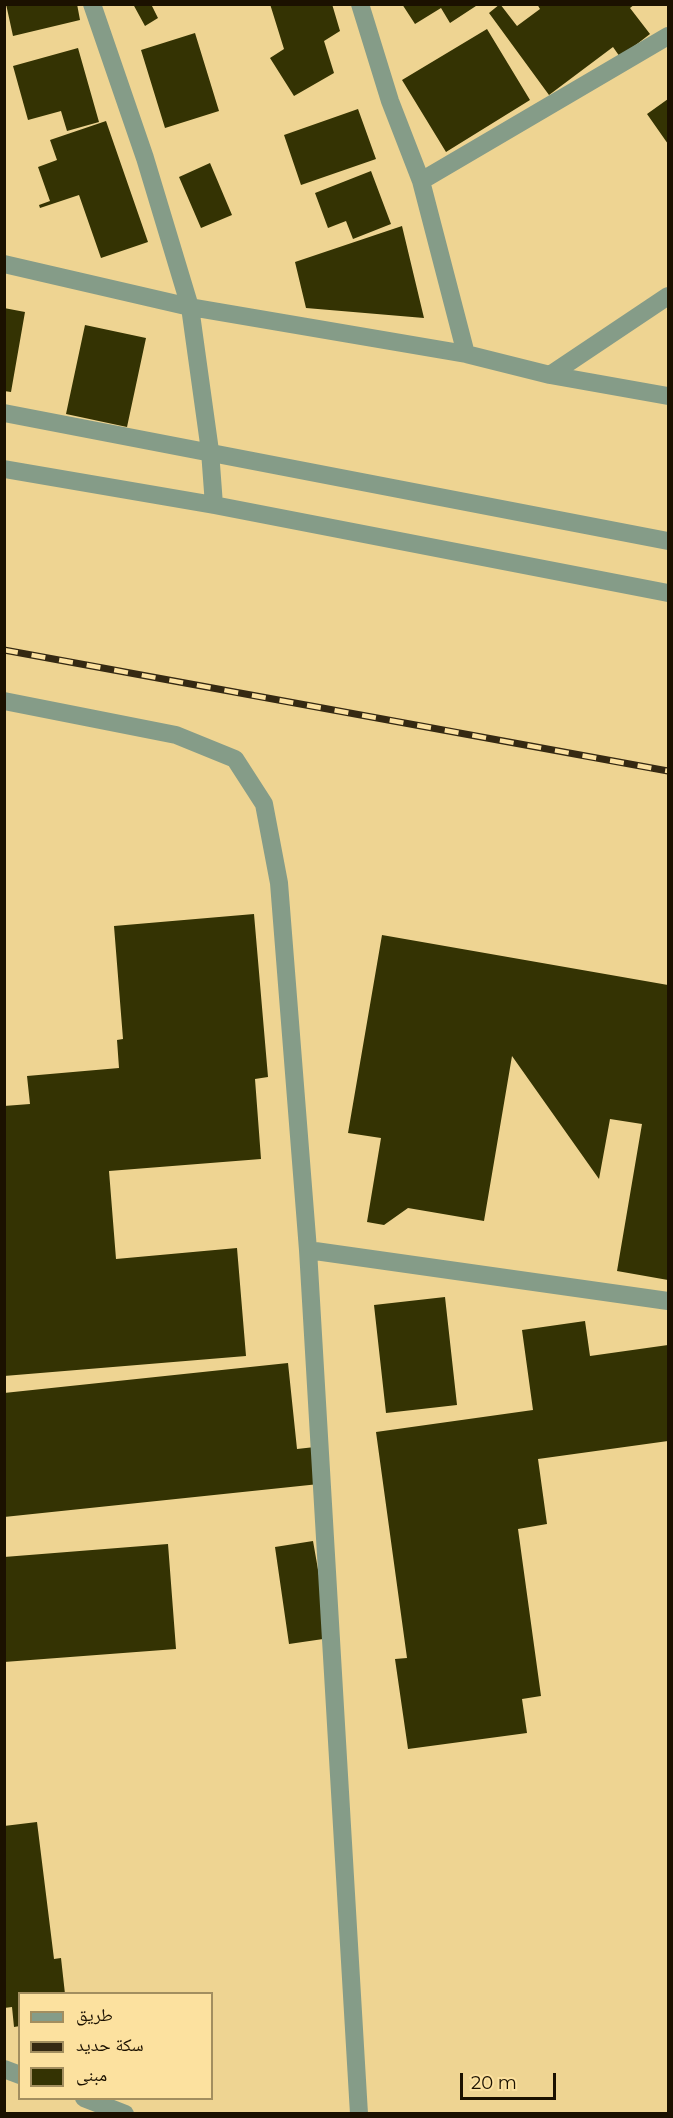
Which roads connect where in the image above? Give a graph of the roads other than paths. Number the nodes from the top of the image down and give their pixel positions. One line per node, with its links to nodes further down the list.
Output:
1 (92, 4): 7 (street)
2 (360, 4): 4 (street)
3 (669, 36): 4 (street)
4 (421, 181): 8 (street)
5 (4, 264): 7 (street)
6 (669, 296): 9 (street)
7 (190, 307): 8 (street); 12 (street)
8 (465, 354): 9 (street)
9 (550, 375): 10 (street)
10 (669, 396)
11 (4, 413): 12 (street)
12 (210, 451): 14 (street); 15 (street)
13 (4, 469): 14 (street)
14 (214, 505): 16 (street)
15 (669, 541)
16 (669, 593)
17 (4, 701): 18 (street)
18 (308, 1250): 19 (street); 22 (street)
19 (669, 1301)
20 (89, 2100): 21 (street)
21 (125, 2114)
22 (359, 2114)

